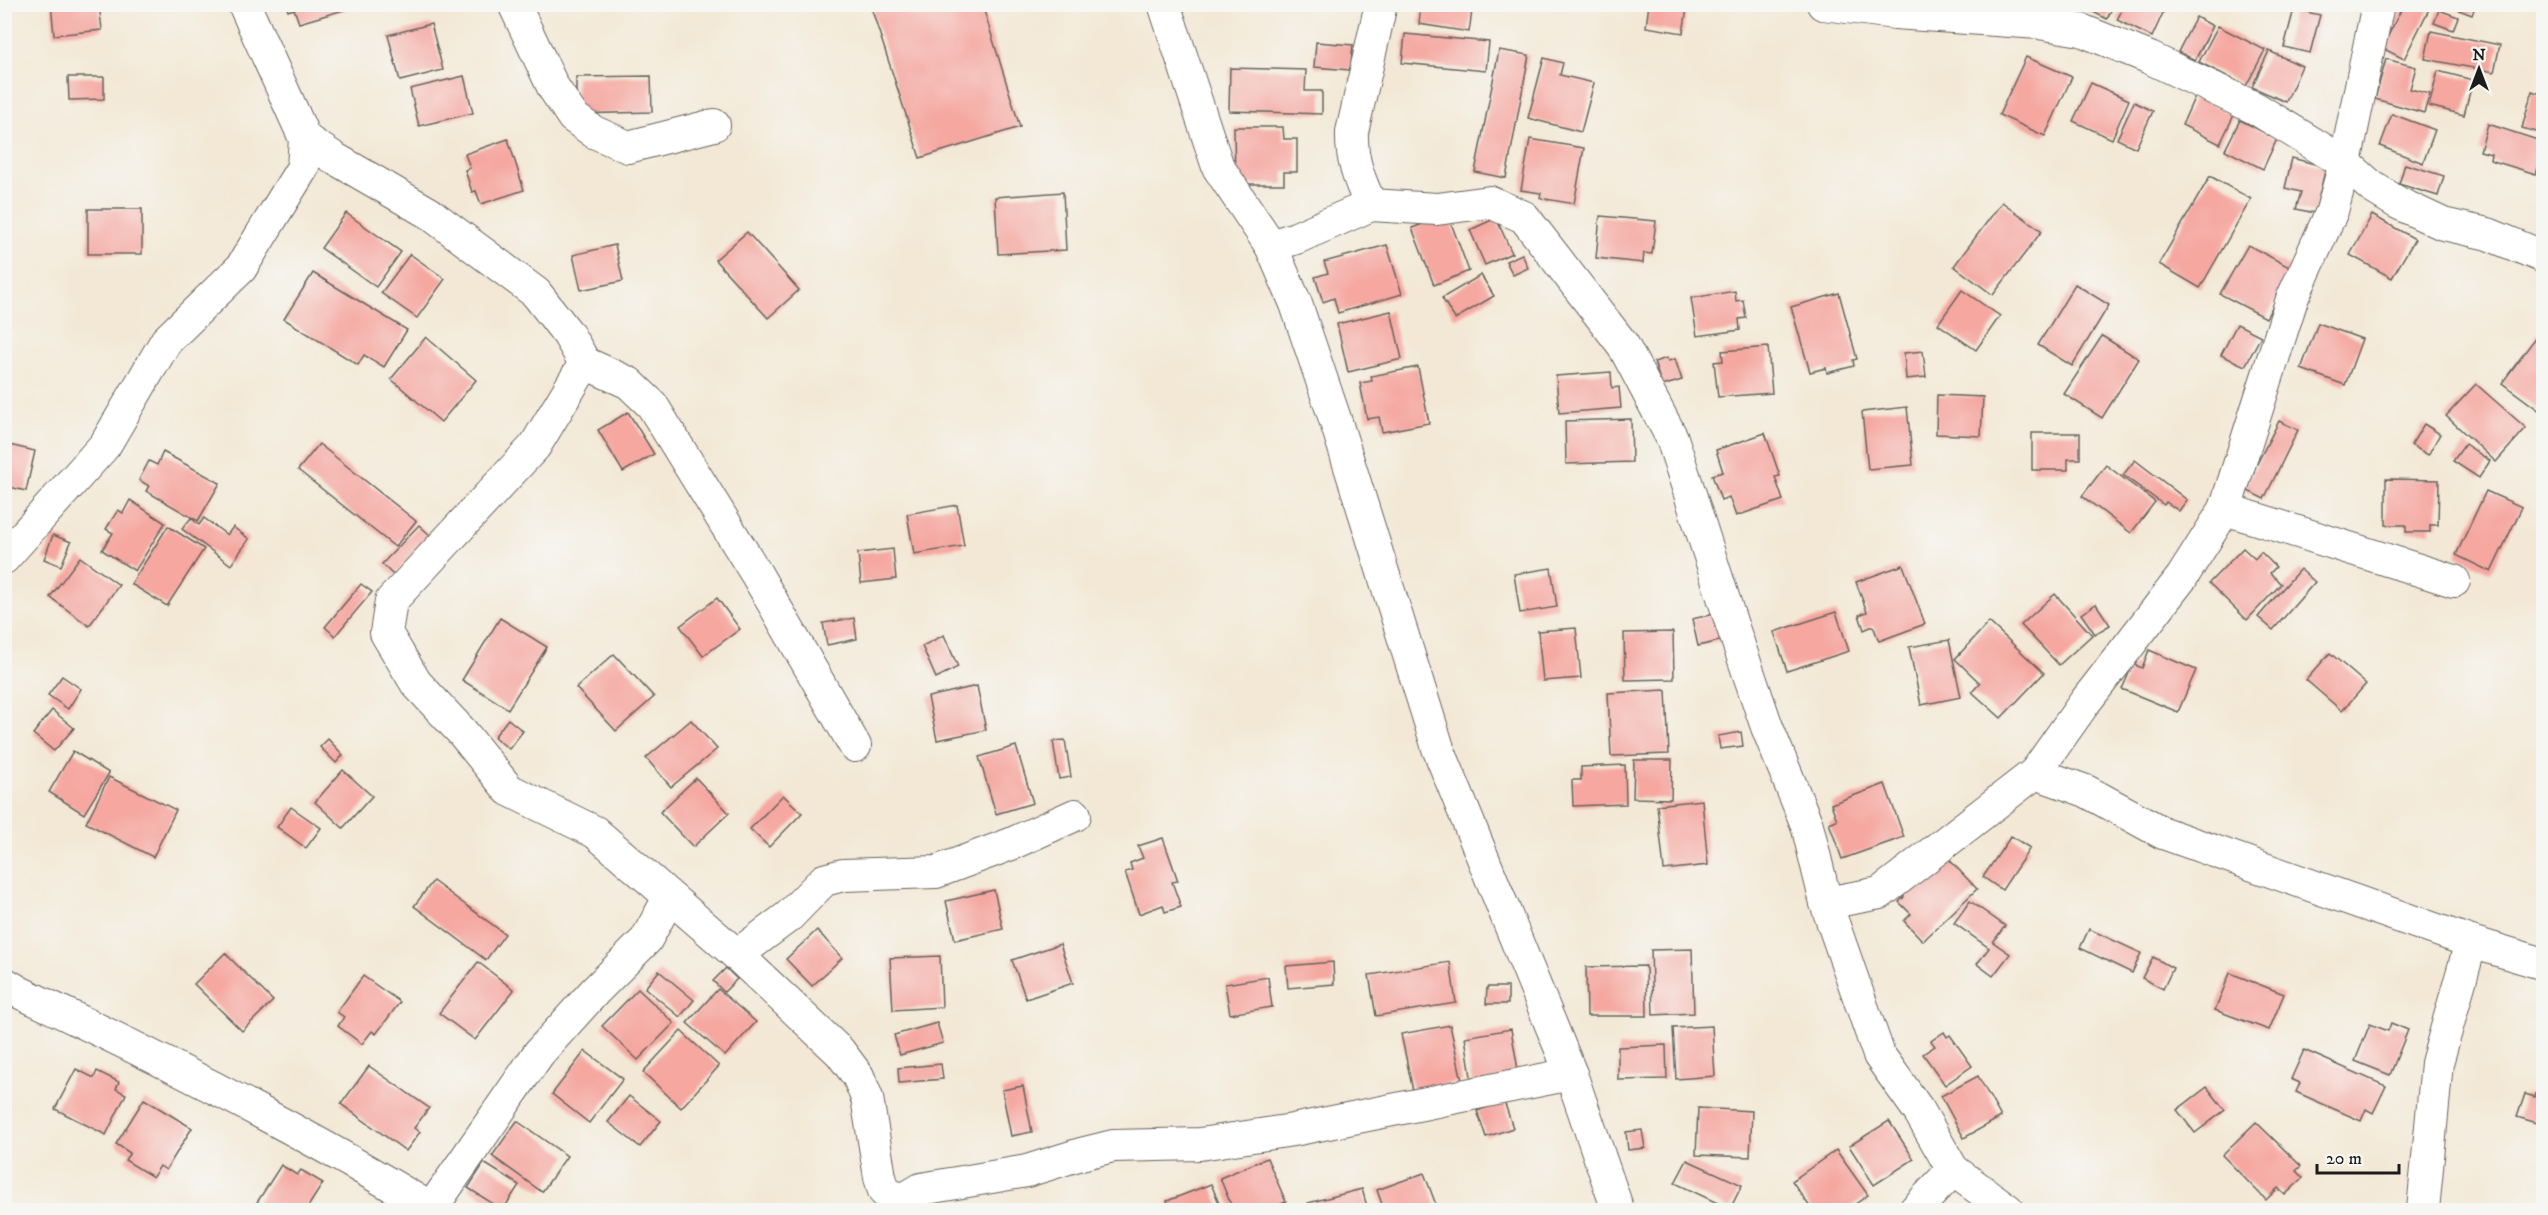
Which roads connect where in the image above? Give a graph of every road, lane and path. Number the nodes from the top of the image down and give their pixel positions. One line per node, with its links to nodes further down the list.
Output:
1 (244, 4): 8 (street)
2 (514, 4): 7 (street)
3 (1164, 4): 11 (street)
4 (1381, 4): 10 (street)
5 (1823, 4): 9 (street)
6 (2378, 4): 9 (street)
7 (714, 124)
8 (306, 139): 13 (street); 15 (street)
9 (2345, 164): 12 (street); 14 (street)
10 (1371, 205): 11 (street); 21 (street)
11 (1271, 246): 26 (street)
12 (2544, 257)
13 (585, 363): 17 (street); 20 (street)
14 (2225, 509): 16 (street); 18 (street)
15 (4, 558)
16 (2454, 581)
17 (855, 746)
18 (2035, 773): 21 (street); 22 (street)
19 (1075, 815): 23 (street)
20 (669, 898): 23 (street); 28 (street)
21 (1826, 903): 27 (street)
22 (2471, 942): 24 (street); 32 (street)
23 (736, 955): 26 (street)
24 (2544, 964)
25 (4, 983): 28 (street)
26 (1571, 1074): 29 (street)
27 (1953, 1170): 30 (street); 31 (street)
28 (432, 1210)
29 (1618, 1210)
30 (1915, 1210)
31 (2008, 1210)
32 (2423, 1210)

